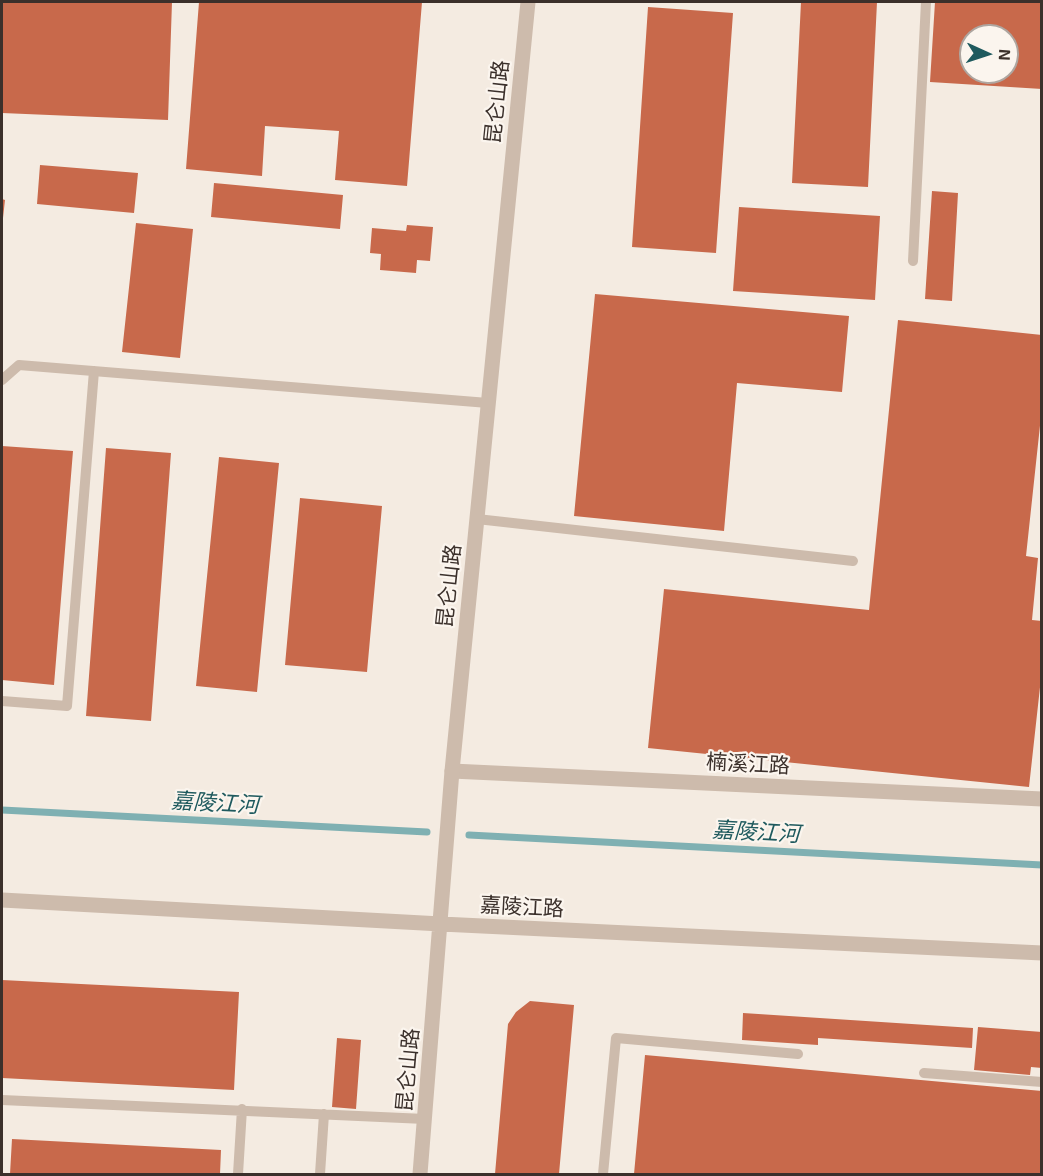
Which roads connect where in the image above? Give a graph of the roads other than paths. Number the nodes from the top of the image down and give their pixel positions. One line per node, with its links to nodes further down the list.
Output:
1 (528, 2): 6 (street, 昆仑山路)
2 (926, 2): 3 (lane)
3 (913, 261)
4 (94, 371): 5 (lane); 6 (lane); 9 (lane)
5 (2, 380)
6 (488, 403): 7 (street, 昆仑山路)
7 (477, 519): 8 (lane); 10 (street, 昆仑山路)
8 (853, 561)
9 (2, 701)
10 (452, 771): 11 (street, 楠溪江路); 13 (street, 昆仑山路)
11 (1041, 799)
12 (2, 900): 13 (street, 嘉陵江路)
13 (441, 924): 14 (street, 嘉陵江路); 21 (street, 昆仑山路)
14 (1041, 953)
15 (798, 1054): 25 (lane)
16 (924, 1073): 17 (lane)
17 (1041, 1082)
18 (2, 1100): 19 (lane)
19 (242, 1109): 20 (lane); 22 (lane)
20 (324, 1114): 21 (lane); 23 (lane)
21 (425, 1119): 24 (street, 昆仑山路)
22 (238, 1174)
23 (320, 1174)
24 (420, 1174)
25 (603, 1174)

